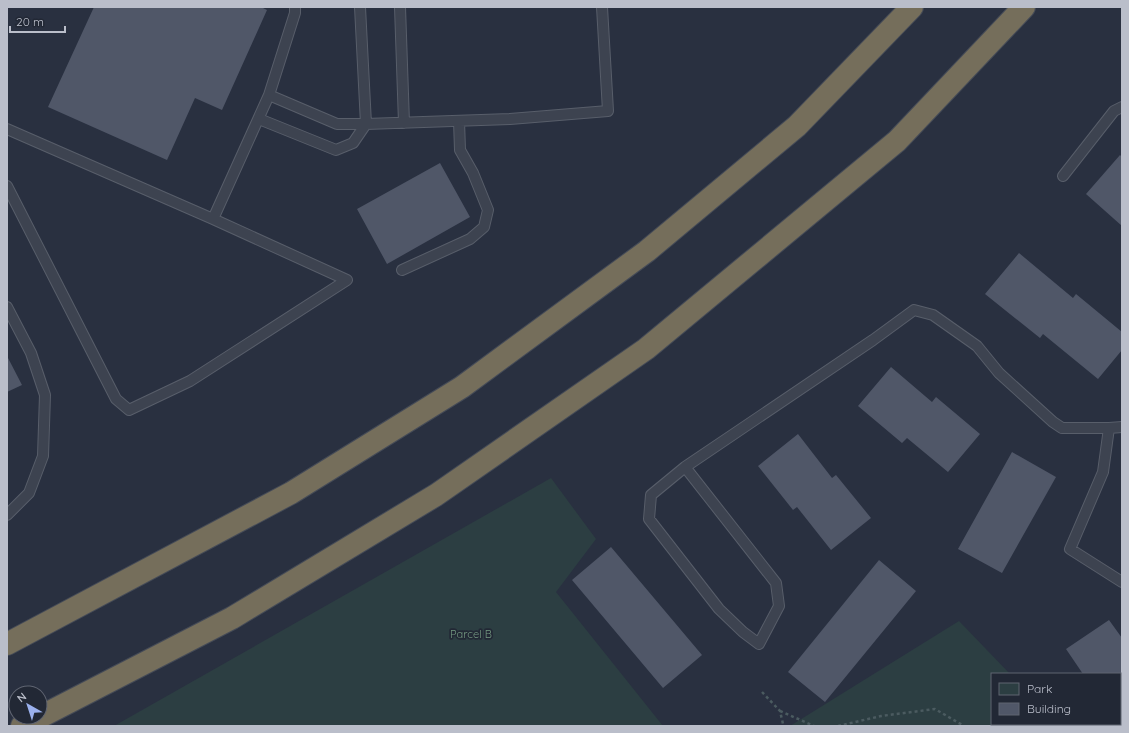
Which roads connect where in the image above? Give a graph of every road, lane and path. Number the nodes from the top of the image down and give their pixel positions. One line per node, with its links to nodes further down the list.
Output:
1 (295, 7): 7 (lane)
2 (360, 7): 12 (lane)
3 (400, 7): 11 (lane)
4 (602, 7): 10 (lane)
5 (912, 7): 24 (highway)
6 (1024, 7): 27 (highway)
7 (269, 95): 9 (lane); 12 (lane)
8 (1122, 107): 14 (lane)
9 (259, 119): 12 (lane); 16 (lane)
10 (459, 121): 11 (lane); 17 (lane)
11 (404, 123): 12 (lane)
12 (366, 124)
13 (7, 129): 16 (lane)
14 (1063, 176)
15 (7, 186): 16 (lane)
16 (213, 219)
17 (402, 270)
18 (7, 307): 22 (lane)
19 (1122, 427): 20 (lane)
20 (1109, 428): 21 (lane); 23 (lane)
21 (685, 467): 21 (lane)
22 (7, 515)
23 (1122, 582)
24 (7, 644)
25 (762, 692): 26 (path)
26 (780, 711): 28 (path); 29 (path)
27 (48, 713)
28 (782, 726)
29 (814, 726)
30 (838, 726): 31 (path)
31 (964, 726)

